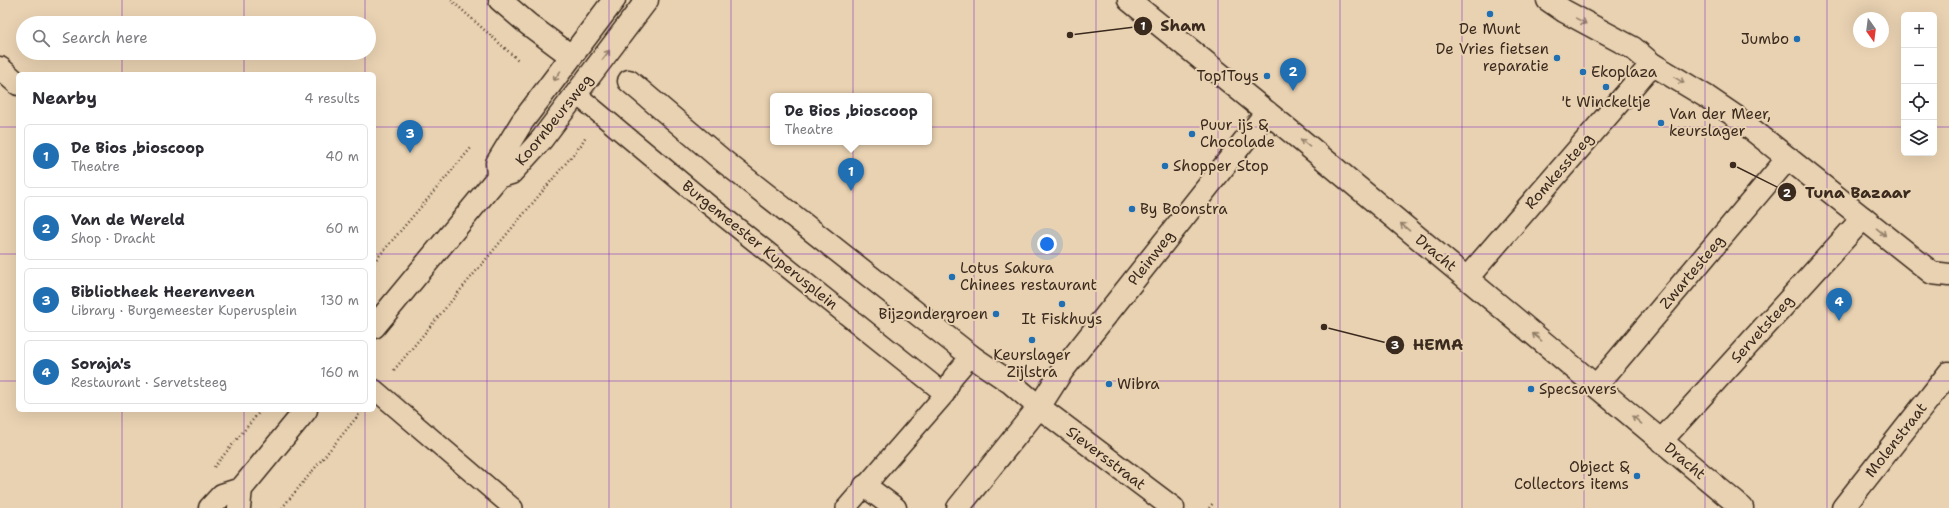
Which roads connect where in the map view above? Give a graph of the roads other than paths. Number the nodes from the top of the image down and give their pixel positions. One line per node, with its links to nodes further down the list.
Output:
1 (500, 0): 6 (street)
2 (614, 0): 6 (street, Koornbeursweg)
3 (647, 0): 11 (street, Koornbeursweg, one-way to 3)
4 (1129, 0): 12 (street, Dracht)
5 (1548, 0): 7 (street, one-way to 7)
6 (571, 56): 14 (street, Koornbeursweg, one-way to 14)
7 (1652, 64): 13 (street, one-way to 13); 17 (street, Romkessteeg)
8 (0, 68): 10 (street)
9 (628, 81): 19 (street)
10 (16, 82)
11 (576, 94): 14 (street, Koornbeursweg); 23 (lane, Burgemeester Kuperusplein)
12 (1267, 112): 17 (street, Dracht, one-way to 12); 24 (street, Pleinweg)
13 (1788, 158): 15 (street); 21 (street, Zwartesteeg)
14 (498, 177): 18 (street)
15 (1863, 218): 16 (street, one-way to 16); 26 (street, Servetsteeg)
16 (1949, 275)
17 (1467, 278): 21 (street, Dracht, one-way to 17)
18 (376, 325)
19 (971, 356): 23 (lane); 24 (street)
20 (1949, 373): 36 (street, Molenstraat)
21 (1596, 386): 26 (street, Dracht, one-way to 21)
22 (376, 390): 30 (lane)
23 (945, 394): 27 (lane)
24 (1039, 407): 33 (street); 34 (street, Sieversstraat)
25 (305, 412): 28 (street)
26 (1661, 441): 35 (street, Dracht)
27 (865, 486): 31 (lane); 32 (street)
28 (240, 499): 29 (street)
29 (210, 508)
30 (513, 508)
31 (846, 508)
32 (894, 508)
33 (958, 508)
34 (1173, 508)
35 (1742, 508)
36 (1843, 508)

